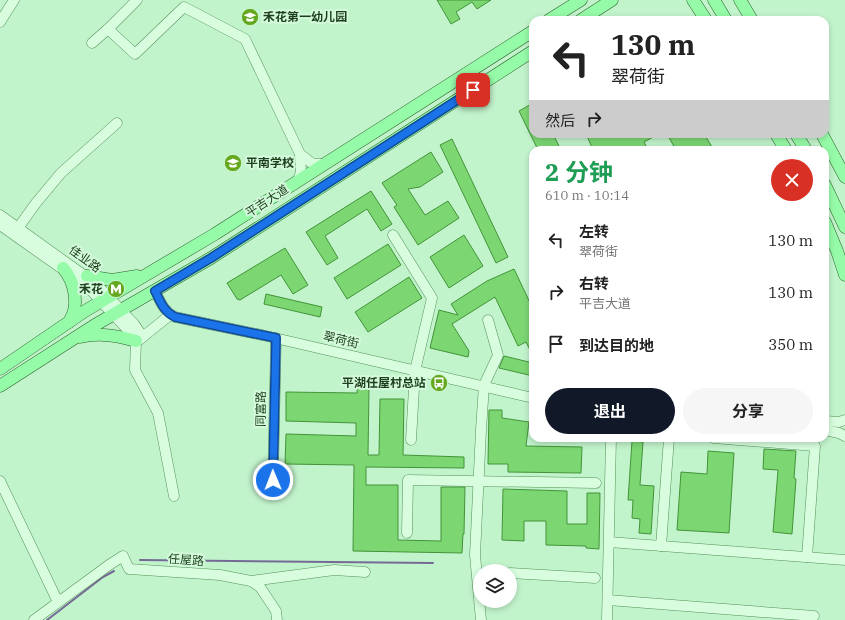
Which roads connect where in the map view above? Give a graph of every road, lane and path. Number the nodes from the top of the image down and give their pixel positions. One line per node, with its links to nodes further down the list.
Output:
1 (14, 0): 13 (street)
2 (137, 0): 14 (street)
3 (581, 0): 8 (main road)
4 (612, 0): 9 (main road)
5 (693, 0): 10 (main road)
6 (714, 0): 11 (main road)
7 (740, 0): 12 (main road)
8 (556, 16)
9 (587, 16)
10 (703, 16)
11 (724, 16)
12 (750, 16)
13 (0, 22)
14 (108, 29): 16 (street); 20 (street)
15 (529, 33): 21 (main road, 平吉大道)
16 (92, 43)
17 (529, 54): 36 (main road, 平吉大道)
18 (117, 123): 28 (street)
19 (829, 147): 22 (main road)
20 (300, 154): 21 (street); 23 (street)
21 (323, 164): 23 (main road, 平吉大道)
22 (845, 177)
23 (298, 180): 31 (main road, 平吉大道)
24 (829, 193): 27 (main road)
25 (0, 215): 28 (street, 佳业路)
26 (0, 225): 32 (street, 佳业路)
27 (845, 227)
28 (18, 228): 35 (street, 佳业路)
29 (829, 232): 34 (main road)
30 (393, 235): 49 (street)
31 (170, 260): 33 (main road, 平吉大道); 36 (main road)
32 (62, 268): 38 (street, 佳业路); 42 (main road)
33 (151, 272): 35 (main road); 38 (main road, 平吉大道)
34 (845, 275)
35 (87, 276): 38 (street, 佳业路)
36 (180, 277): 37 (main road, 平吉大道)
37 (155, 291): 39 (main road, 平吉大道); 40 (street)
38 (105, 299): 39 (street, 佳业路); 42 (main road, 平吉大道)
39 (117, 312): 44 (street, 佳业路); 46 (main road, 平吉大道)
40 (170, 315): 43 (street, 翠荷街); 44 (street)
41 (488, 320): 51 (street)
42 (69, 322): 45 (main road, 平吉大道)
43 (276, 338): 49 (street, 翠荷街); 61 (street, 同富路)
44 (139, 339): 46 (main road); 65 (street)
45 (42, 340): 47 (main road); 48 (main road, 平吉大道)
46 (71, 340): 47 (main road, 平吉大道)
47 (51, 354): 50 (main road, 平吉大道)
48 (0, 369)
49 (415, 371): 51 (street, 翠荷街); 57 (street)
50 (0, 386)
51 (484, 387): 52 (street, 翠荷街); 63 (street)
52 (529, 397)
53 (845, 420): 54 (street)
54 (829, 421)
55 (829, 431): 56 (street)
56 (845, 436)
57 (411, 440)
58 (611, 442): 67 (street)
59 (669, 442): 68 (street)
60 (764, 442): 69 (street)
61 (273, 480)
62 (0, 481): 77 (street)
63 (478, 481): 64 (street); 66 (street); 71 (street)
64 (596, 483)
65 (174, 496)
66 (407, 533)
67 (609, 542): 68 (street); 76 (street)
68 (661, 546): 69 (street)
69 (807, 557): 70 (street)
70 (845, 560)
71 (478, 564)
72 (364, 572): 75 (street, 任屋路)
73 (517, 573): 74 (street)
74 (595, 578)
75 (251, 581): 77 (street, 任屋路); 81 (street)
76 (608, 600): 79 (street); 83 (street)
77 (58, 602): 80 (street, 任屋路)
78 (481, 608): 82 (street)
79 (814, 616)
80 (34, 620)
81 (277, 620)
82 (481, 620)
83 (608, 620)

